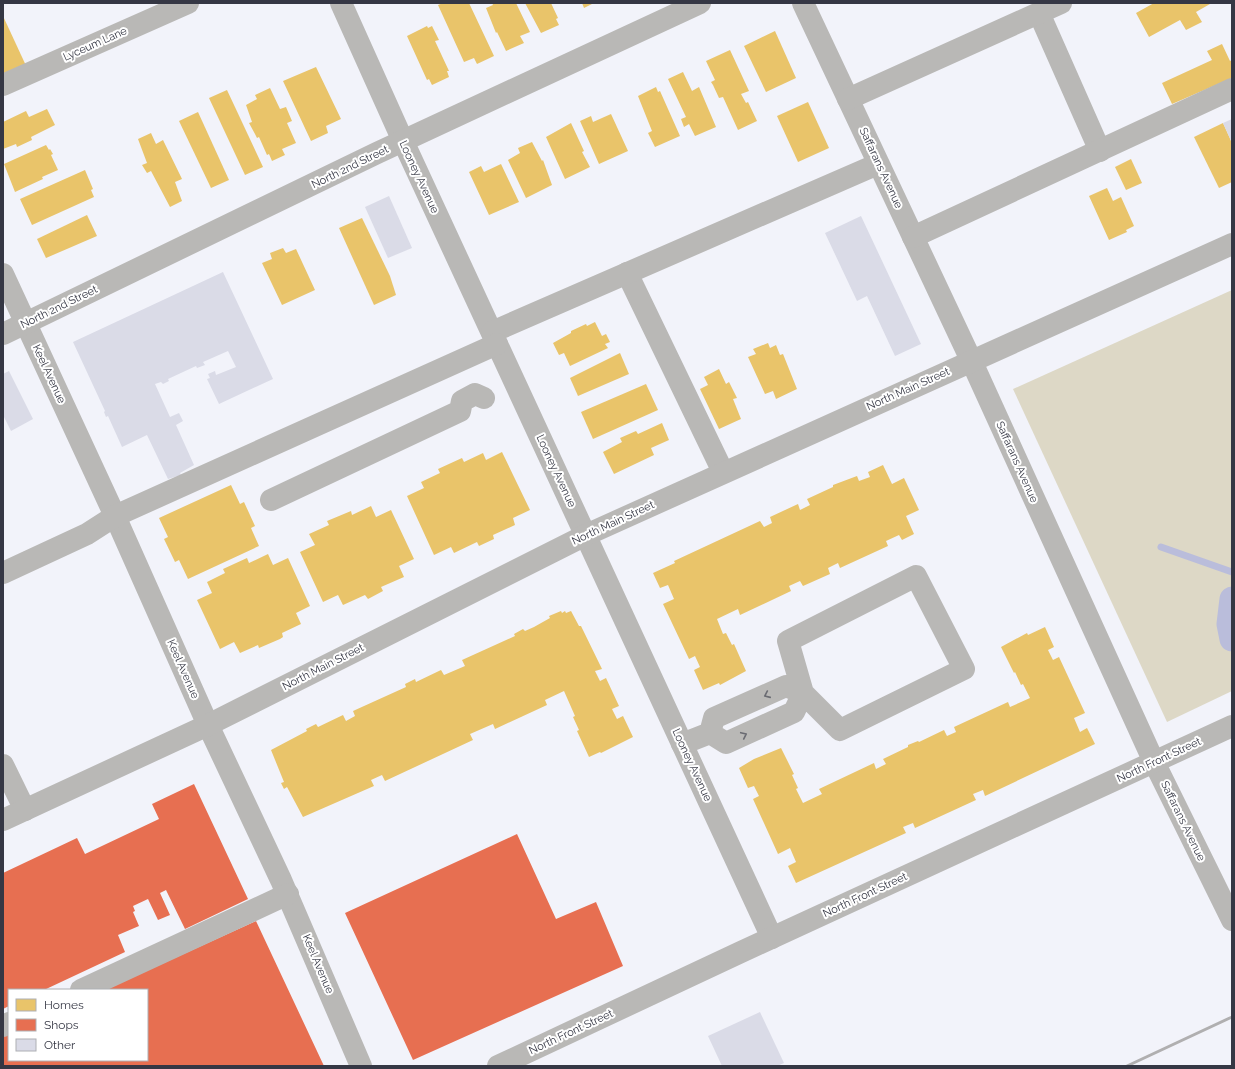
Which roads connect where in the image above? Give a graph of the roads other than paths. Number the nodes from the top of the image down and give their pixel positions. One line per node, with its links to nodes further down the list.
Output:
1 (188, 3): 7 (street, Lyceum Lane)
2 (342, 3): 10 (street, Looney Avenue)
3 (700, 3): 10 (street, North 2nd Street)
4 (803, 3): 9 (street, Saffarans Avenue)
5 (1061, 3): 6 (street)
6 (1038, 14): 9 (street); 11 (street)
7 (3, 85)
8 (1232, 89): 11 (street)
9 (848, 99): 12 (street, Saffarans Avenue)
10 (403, 141): 17 (street, North 2nd Street); 19 (street, Looney Avenue)
11 (1100, 151): 13 (street)
12 (878, 164): 13 (street, Saffarans Avenue); 15 (street)
13 (913, 237): 20 (street, Saffarans Avenue)
14 (1232, 244): 20 (street, North Main Street)
15 (627, 273): 19 (street); 22 (street)
16 (3, 274): 17 (street, Keel Avenue)
17 (26, 323): 18 (street, North 2nd Street); 24 (street, Keel Avenue)
18 (3, 334)
19 (494, 338): 21 (street, Looney Avenue); 24 (street)
20 (971, 360): 22 (street, North Main Street); 31 (street, Saffarans Avenue)
21 (515, 382): 23 (street); 25 (street, Looney Avenue)
22 (723, 472): 25 (street, North Main Street)
23 (271, 500)
24 (115, 516): 26 (street); 28 (street, Keel Avenue)
25 (586, 535): 28 (street, North Main Street); 30 (street, Looney Avenue)
26 (3, 573)
27 (803, 693): 27 (street); 30 (street)
28 (208, 725): 33 (street, North Main Street); 35 (street, Keel Avenue)
29 (1232, 726): 31 (street, North Front Street)
30 (682, 744): 37 (street, Looney Avenue)
31 (1154, 762): 36 (street, Saffarans Avenue); 37 (street, North Front Street)
32 (3, 765): 33 (street)
33 (25, 810): 34 (street, North Main Street)
34 (3, 820)
35 (288, 894): 38 (street); 39 (street, Keel Avenue)
36 (1232, 920)
37 (772, 938): 40 (street, North Front Street)
38 (83, 989)
39 (361, 1066)
40 (498, 1066)

